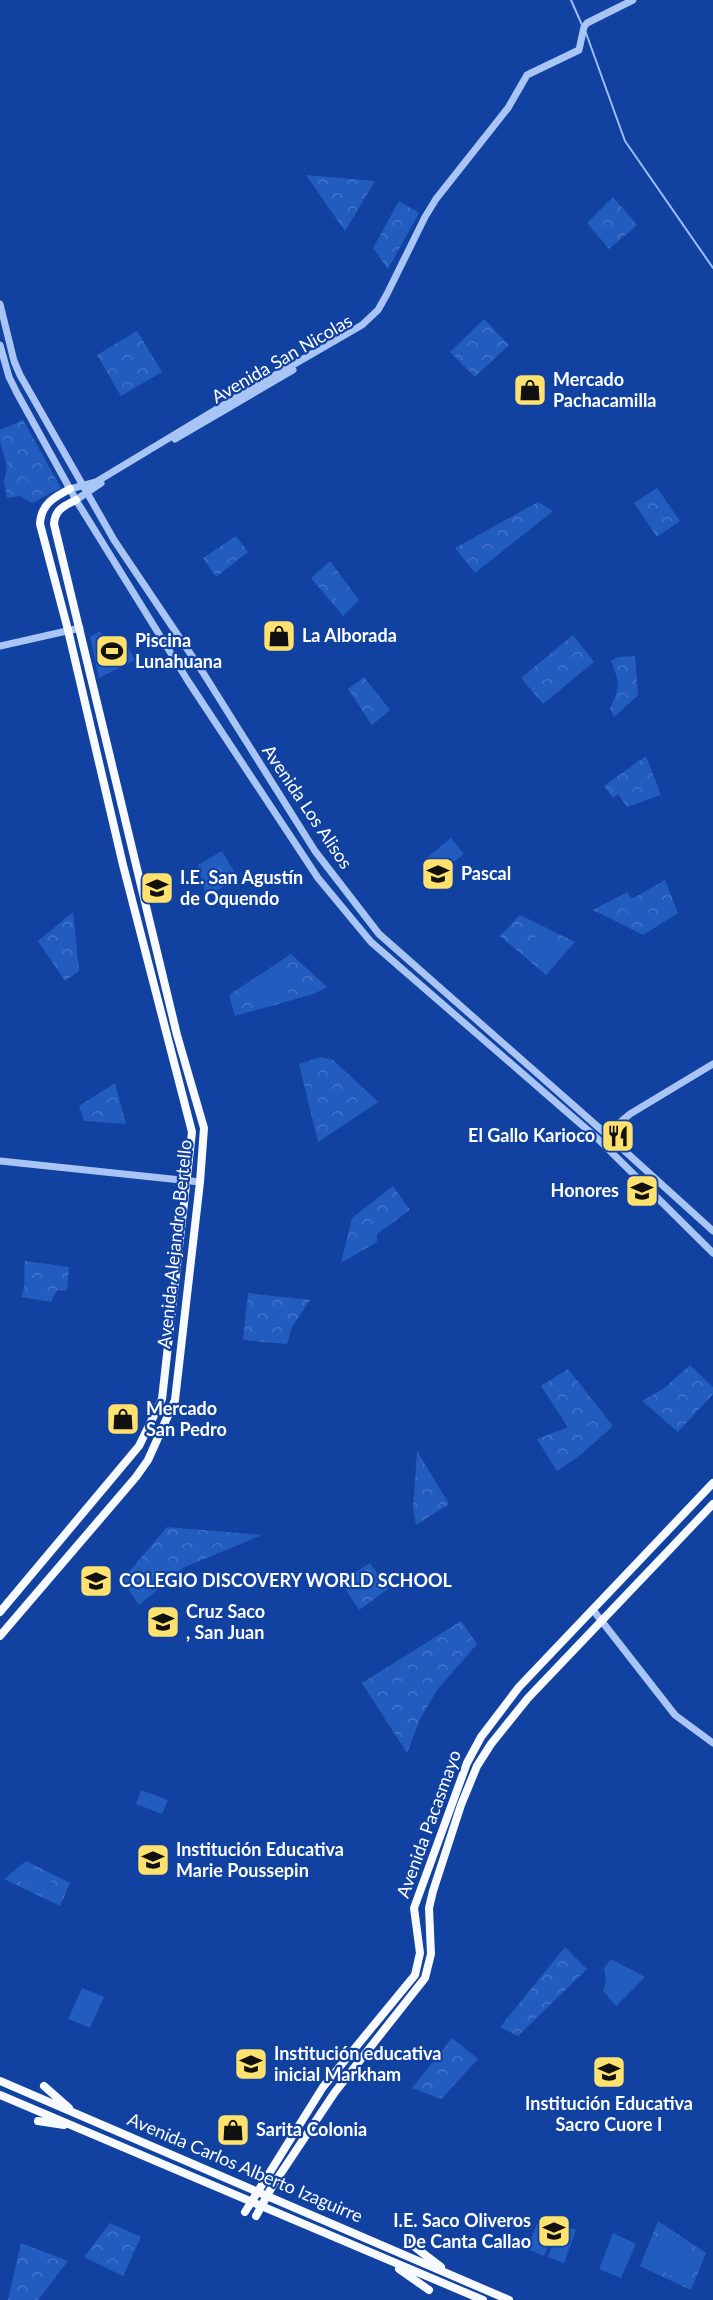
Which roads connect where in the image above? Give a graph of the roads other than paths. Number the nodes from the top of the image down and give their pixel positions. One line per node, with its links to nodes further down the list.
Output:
1 (633, 0): 5 (street, Avenida San Nicolas)
2 (0, 304): 4 (street, Avenida Los Alisos)
3 (0, 345): 6 (street, Avenida Los Alisos)
4 (79, 482): 5 (street, Avenida San Nicolas); 6 (street, Avenida San Nicolas); 7 (street, Avenida Los Alisos)
5 (97, 484): 7 (street, Avenida San Nicolas); 9 (street)
6 (70, 489): 8 (street, Avenida Los Alisos); 11 (main road, Avenida Alejandro Bertello)
7 (86, 493): 8 (street, Avenida San Nicolas); 9 (street, Avenida Los Alisos)
8 (76, 500): 10 (main road, Avenida Alejandro Bertello); 19 (street, Avenida Los Alisos)
9 (92, 504): 14 (street, Avenida Los Alisos)
10 (80, 628): 11 (street); 17 (main road, Avenida Alejandro Bertello)
11 (68, 630): 12 (street); 16 (main road, Avenida Alejandro Bertello)
12 (0, 646)
13 (713, 1064): 14 (street)
14 (606, 1134): 18 (street, Avenida Los Alisos)
15 (0, 1161): 16 (street)
16 (188, 1180): 17 (street); 23 (main road, Avenida Alejandro Bertello)
17 (200, 1182): 25 (main road, Avenida Alejandro Bertello)
18 (713, 1231)
19 (713, 1253)
20 (713, 1484): 22 (main road, Avenida Pacasmayo)
21 (713, 1504): 24 (main road, Avenida Pacasmayo)
22 (593, 1611): 24 (street); 27 (main road, Avenida Pacasmayo)
23 (0, 1612)
24 (601, 1622): 26 (street); 28 (main road, Avenida Pacasmayo)
25 (0, 1636)
26 (713, 1743)
27 (435, 1847): 28 (main road); 29 (main road, Avenida Pacasmayo)
28 (446, 1851): 29 (main road, Avenida Pacasmayo)
29 (398, 2005): 36 (main road, Avenida Pacasmayo); 37 (main road, Avenida Pacasmayo)
30 (0, 2081): 33 (main road, Avenida Carlos Alberto Izaguirre)
31 (44, 2086): 33 (main road)
32 (0, 2095): 35 (main road, Avenida Carlos Alberto Izaguirre)
33 (76, 2114): 36 (main road, Avenida Carlos Alberto Izaguirre)
34 (38, 2121): 35 (main road)
35 (77, 2128): 38 (main road, Avenida Carlos Alberto Izaguirre)
36 (257, 2191): 37 (main road, Avenida Carlos Alberto Izaguirre); 38 (main road, Avenida Pacasmayo)
37 (266, 2196): 39 (main road, Avenida Pacasmayo); 44 (main road, Avenida Carlos Alberto Izaguirre)
38 (251, 2202): 39 (main road, Avenida Carlos Alberto Izaguirre); 40 (main road, Avenida Pacasmayo)
39 (261, 2207): 41 (main road, Avenida Pacasmayo); 43 (main road, Avenida Carlos Alberto Izaguirre)
40 (245, 2212)
41 (256, 2216)
42 (407, 2241): 44 (main road)
43 (384, 2258): 45 (main road); 46 (main road, Avenida Carlos Alberto Izaguirre)
44 (451, 2274): 47 (main road, Avenida Carlos Alberto Izaguirre)
45 (429, 2290)
46 (483, 2300)
47 (509, 2300)

